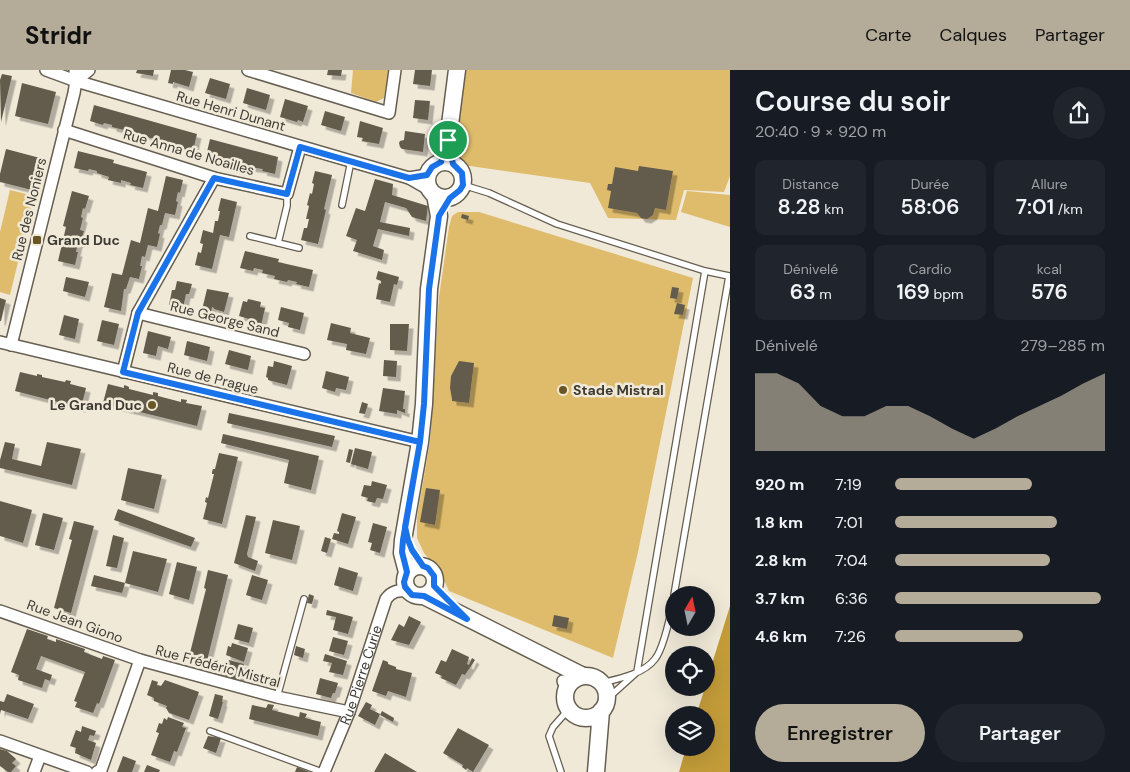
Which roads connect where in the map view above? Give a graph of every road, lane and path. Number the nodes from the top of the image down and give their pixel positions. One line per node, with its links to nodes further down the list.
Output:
1 (46, 70): 6 (street, Rue Henri Dunant)
2 (89, 70): 6 (street)
3 (248, 70): 4 (street)
4 (395, 70)
5 (457, 70): 10 (street)
6 (76, 75): 7 (street, Rue des Noniers); 8 (street, Rue Henri Dunant)
7 (64, 130): 11 (street, Rue Anna de Noailles); 21 (street, Rue des Noniers)
8 (300, 147): 9 (street, Rue Henri Dunant); 14 (street)
9 (351, 161): 13 (street, Rue Henri Dunant); 15 (lane)
10 (447, 163): 12 (street); 13 (street)
11 (214, 178): 14 (street, Rue Anna de Noailles); 20 (street)
12 (463, 185): 13 (street); 19 (lane)
13 (436, 190): 24 (street)
14 (287, 194): 17 (lane)
15 (342, 205)
16 (250, 236): 17 (lane)
17 (278, 243): 18 (lane)
18 (298, 248)
19 (705, 272): 28 (lane); 36 (lane)
20 (138, 313): 22 (street, Rue George Sand); 23 (street)
21 (6, 344): 23 (street, Rue de Prague)
22 (304, 354)
23 (123, 372): 24 (street, Rue de Prague)
24 (420, 442): 25 (street)
25 (405, 527): 26 (street); 27 (street)
26 (423, 566): 27 (street); 30 (street)
27 (407, 572): 29 (street)
28 (676, 586)
29 (408, 591): 30 (street); 42 (street, Rue Pierre Curie)
30 (429, 591): 34 (street)
31 (304, 599): 40 (lane)
32 (0, 611): 35 (street, Rue Jean Giono)
33 (665, 632): 36 (lane)
34 (546, 657): 37 (street); 39 (street)
35 (140, 660): 40 (street, Rue Frédéric Mistral); 50 (street, Rue Frédéric Mistral)
36 (637, 672): 38 (lane); 41 (lane)
37 (583, 676): 38 (street); 39 (street)
38 (601, 682): 41 (street)
39 (565, 685): 43 (street)
40 (278, 697): 42 (street, Rue Frédéric Mistral)
41 (604, 705): 43 (street); 46 (street)
42 (349, 712): 51 (street, Rue Pierre Curie)
43 (576, 713): 46 (street); 52 (lane)
44 (210, 731): 51 (lane)
45 (0, 741): 47 (street)
46 (597, 751): 53 (street)
47 (40, 756): 48 (street); 49 (street)
48 (34, 772)
49 (87, 772)
50 (97, 772)
51 (323, 772)
52 (562, 772)
53 (596, 772)

